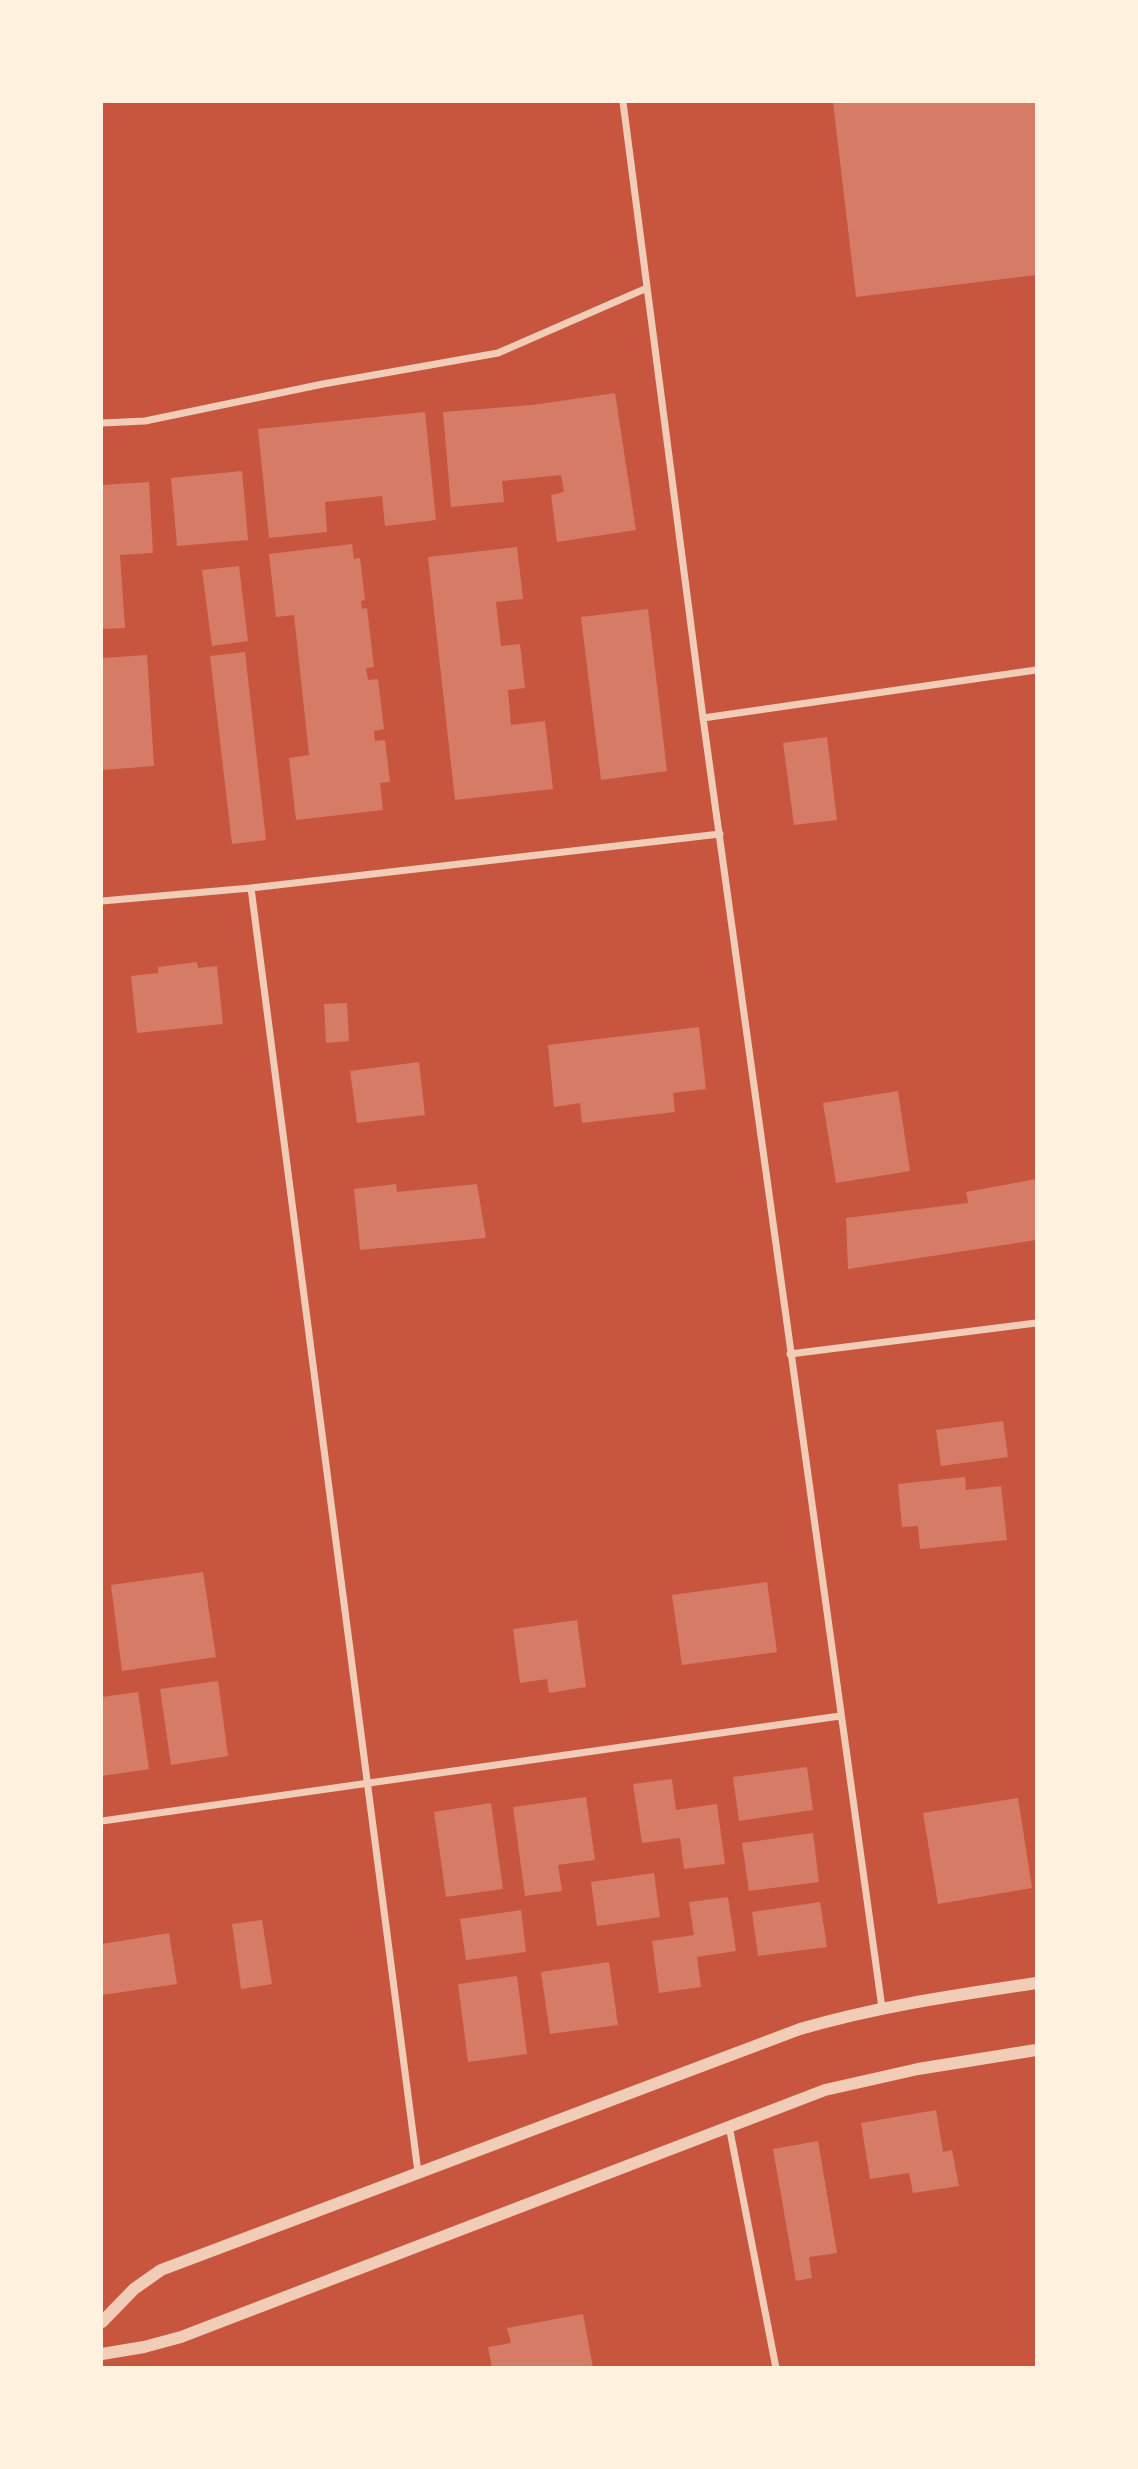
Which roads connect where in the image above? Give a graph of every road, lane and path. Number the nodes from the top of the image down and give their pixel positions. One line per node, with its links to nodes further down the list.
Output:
1 (623, 102): 2 (street)
2 (647, 288): 3 (street); 5 (street)
3 (102, 423)
4 (1037, 670): 5 (street)
5 (703, 718): 6 (street)
6 (720, 834): 7 (street); 10 (street)
7 (251, 888): 8 (street); 12 (street)
8 (102, 901)
9 (1037, 1323): 10 (street)
10 (790, 1354): 11 (street)
11 (840, 1716): 12 (street); 15 (street)
12 (366, 1783): 13 (street); 18 (street)
13 (102, 1821)
14 (1037, 1983): 15 (street)
15 (881, 2008): 18 (street)
16 (1037, 2050): 17 (street)
17 (729, 2126): 20 (street); 21 (street)
18 (418, 2172): 19 (street)
19 (102, 2322)
20 (102, 2354)
21 (776, 2368)

